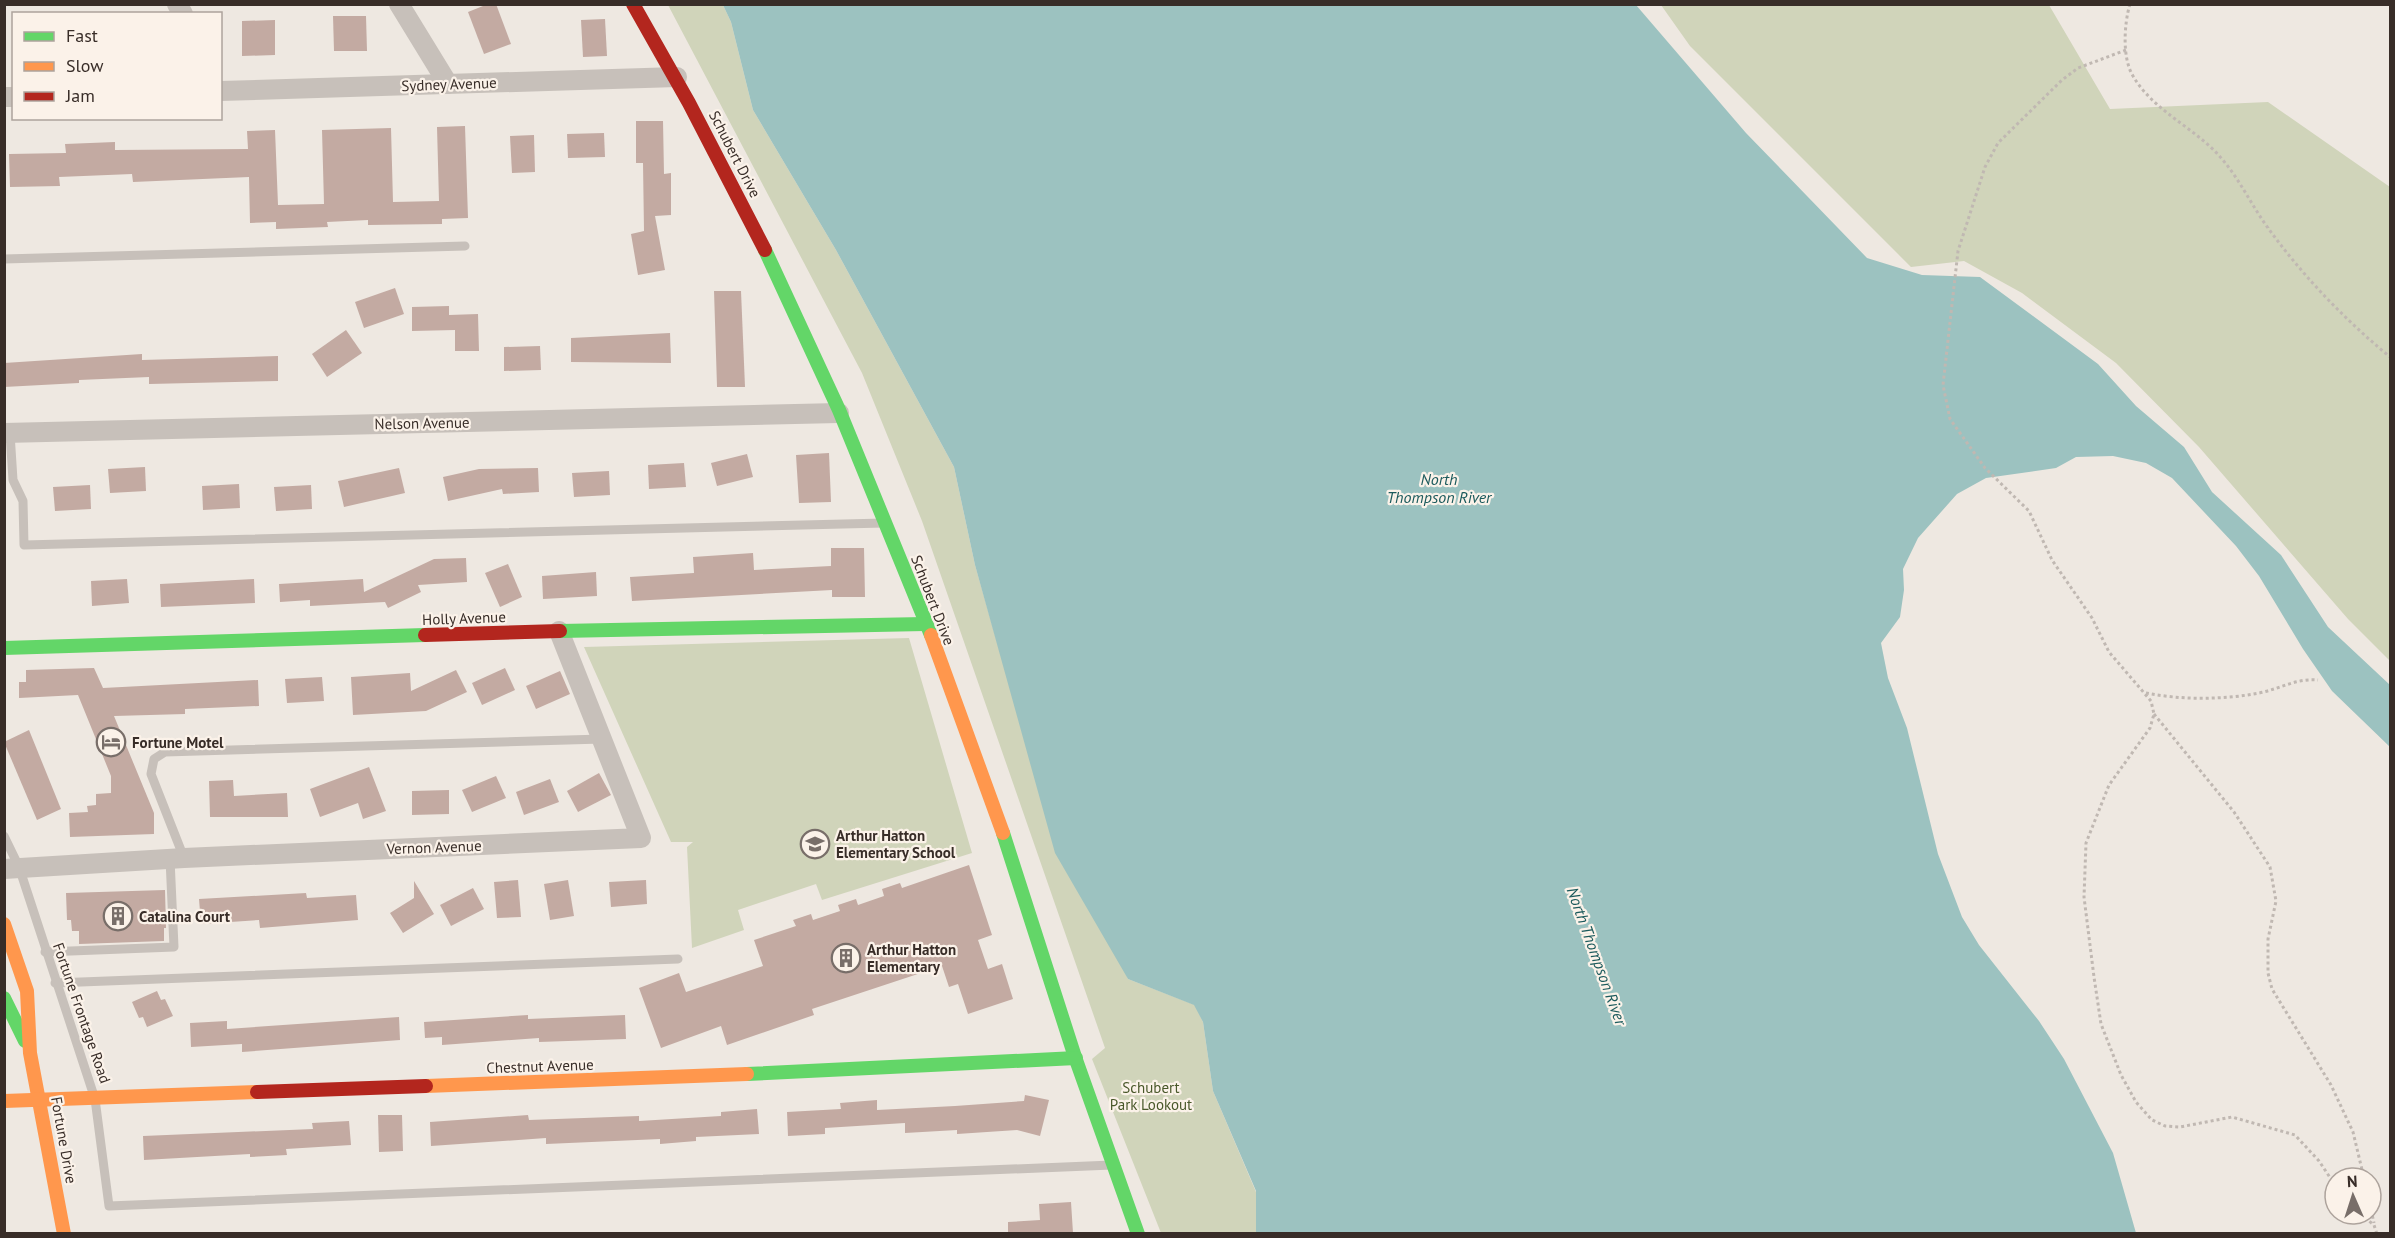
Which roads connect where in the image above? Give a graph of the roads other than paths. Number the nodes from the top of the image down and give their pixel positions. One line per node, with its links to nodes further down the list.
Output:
1 (399, 4): 4 (street)
2 (633, 4): 3 (street, Schubert Drive)
3 (677, 77): 4 (street, Sydney Avenue); 8 (street, Schubert Drive)
4 (448, 84): 5 (street, Sydney Avenue)
5 (223, 87)
6 (465, 246): 7 (lane)
7 (4, 260)
8 (839, 412): 9 (street, Nelson Avenue); 10 (street, Schubert Drive)
9 (7, 433): 10 (lane)
10 (885, 523): 11 (street, Schubert Drive)
11 (925, 624): 12 (street, Holly Avenue); 24 (street, Schubert Drive)
12 (559, 631): 13 (street, Holly Avenue); 14 (street, Vernon Avenue)
13 (4, 648)
14 (602, 740): 16 (lane); 16 (street, Vernon Avenue)
15 (4, 836): 17 (lane, Fortune Frontage Road)
16 (177, 858): 17 (street, Vernon Avenue); 19 (lane)
17 (11, 868): 19 (lane, Fortune Frontage Road)
18 (4, 924): 23 (street, Fortune Drive)
19 (45, 952): 21 (lane, Fortune Frontage Road)
20 (678, 959): 21 (lane)
21 (55, 983): 25 (lane, Fortune Frontage Road)
22 (4, 998): 23 (street, Fortune Drive)
23 (30, 1053): 26 (street, Fortune Drive)
24 (1076, 1058): 25 (street, Chestnut Avenue); 28 (street, Schubert Drive)
25 (95, 1098): 26 (street, Chestnut Avenue); 28 (lane, Fortune Frontage Road)
26 (40, 1100): 27 (street, Chestnut Avenue); 29 (street, Fortune Drive)
27 (4, 1101)
28 (1114, 1165): 30 (street, Schubert Drive)
29 (64, 1233)
30 (1138, 1233)

